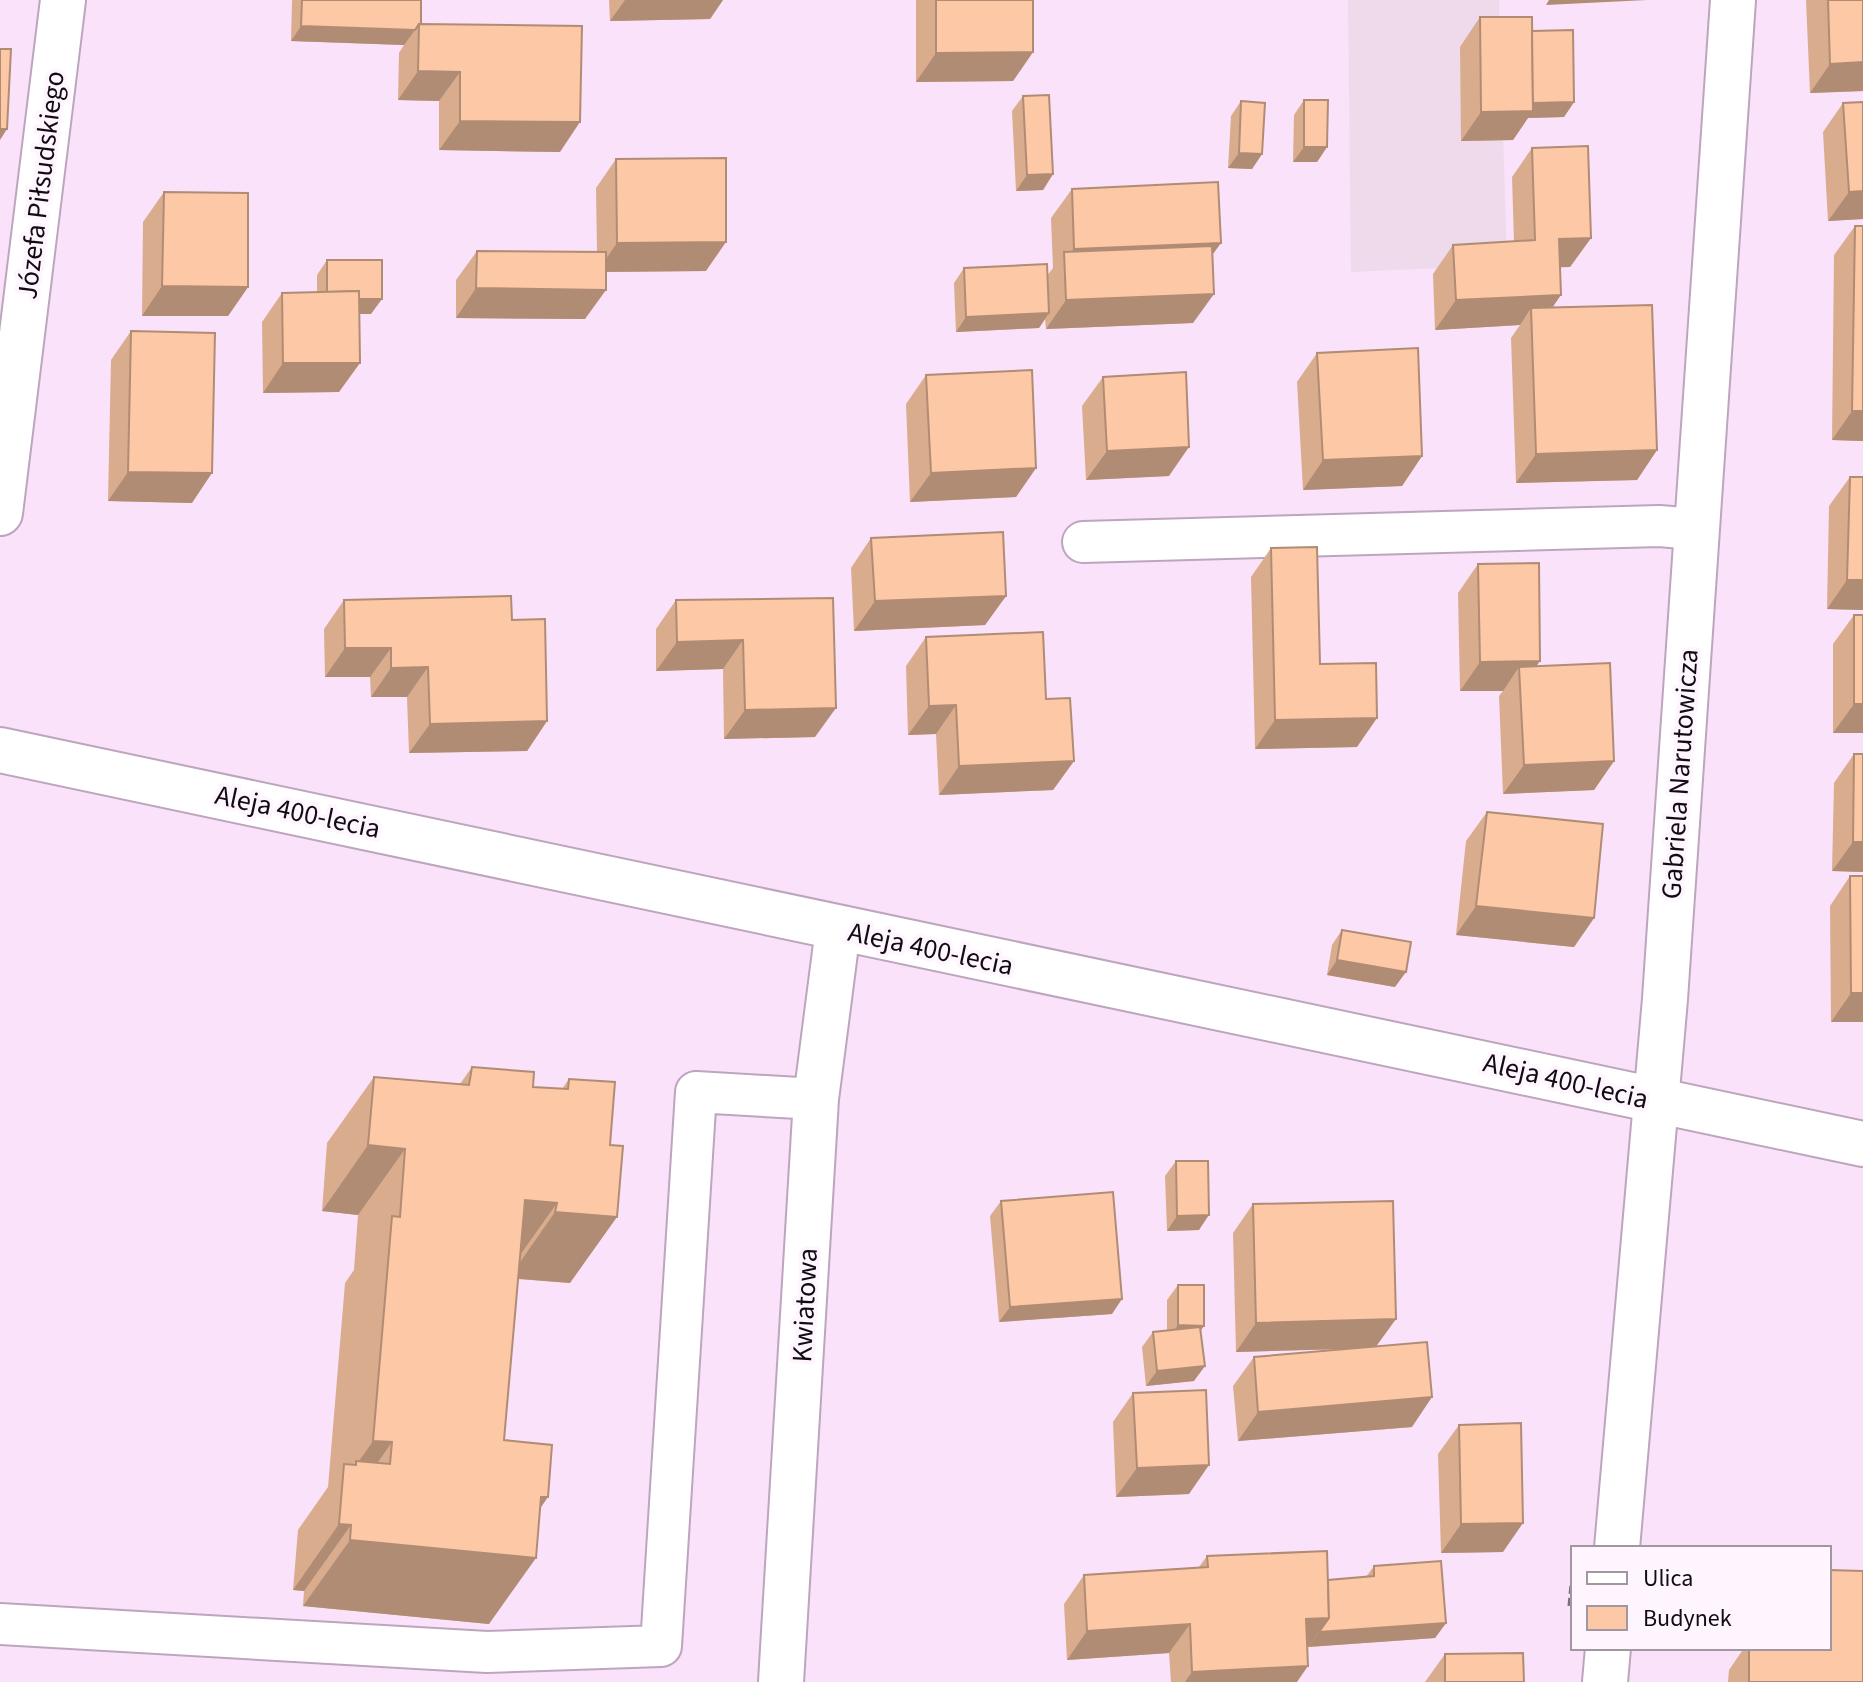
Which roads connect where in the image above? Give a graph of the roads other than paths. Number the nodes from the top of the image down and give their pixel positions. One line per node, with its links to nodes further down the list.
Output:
1 (63, 0): 3 (street, Józefa Piłsudskiego)
2 (1733, 0): 4 (street, Gabriela Narutowicza)
3 (0, 513)
4 (1695, 529): 5 (lane); 9 (street, Gabriela Narutowicza)
5 (1083, 542)
6 (0, 750): 7 (street, Aleja 400-lecia)
7 (838, 929): 8 (street, Kwiatowa); 9 (street, Aleja 400-lecia)
8 (816, 1099): 12 (lane); 14 (street, Kwiatowa)
9 (1656, 1100): 10 (street, Aleja 400-lecia); 11 (street, Gabriela Narutowicza)
10 (1863, 1144)
11 (1617, 1546)
12 (0, 1624)
13 (1608, 1650): 15 (street)
14 (781, 1682)
15 (1605, 1682)

